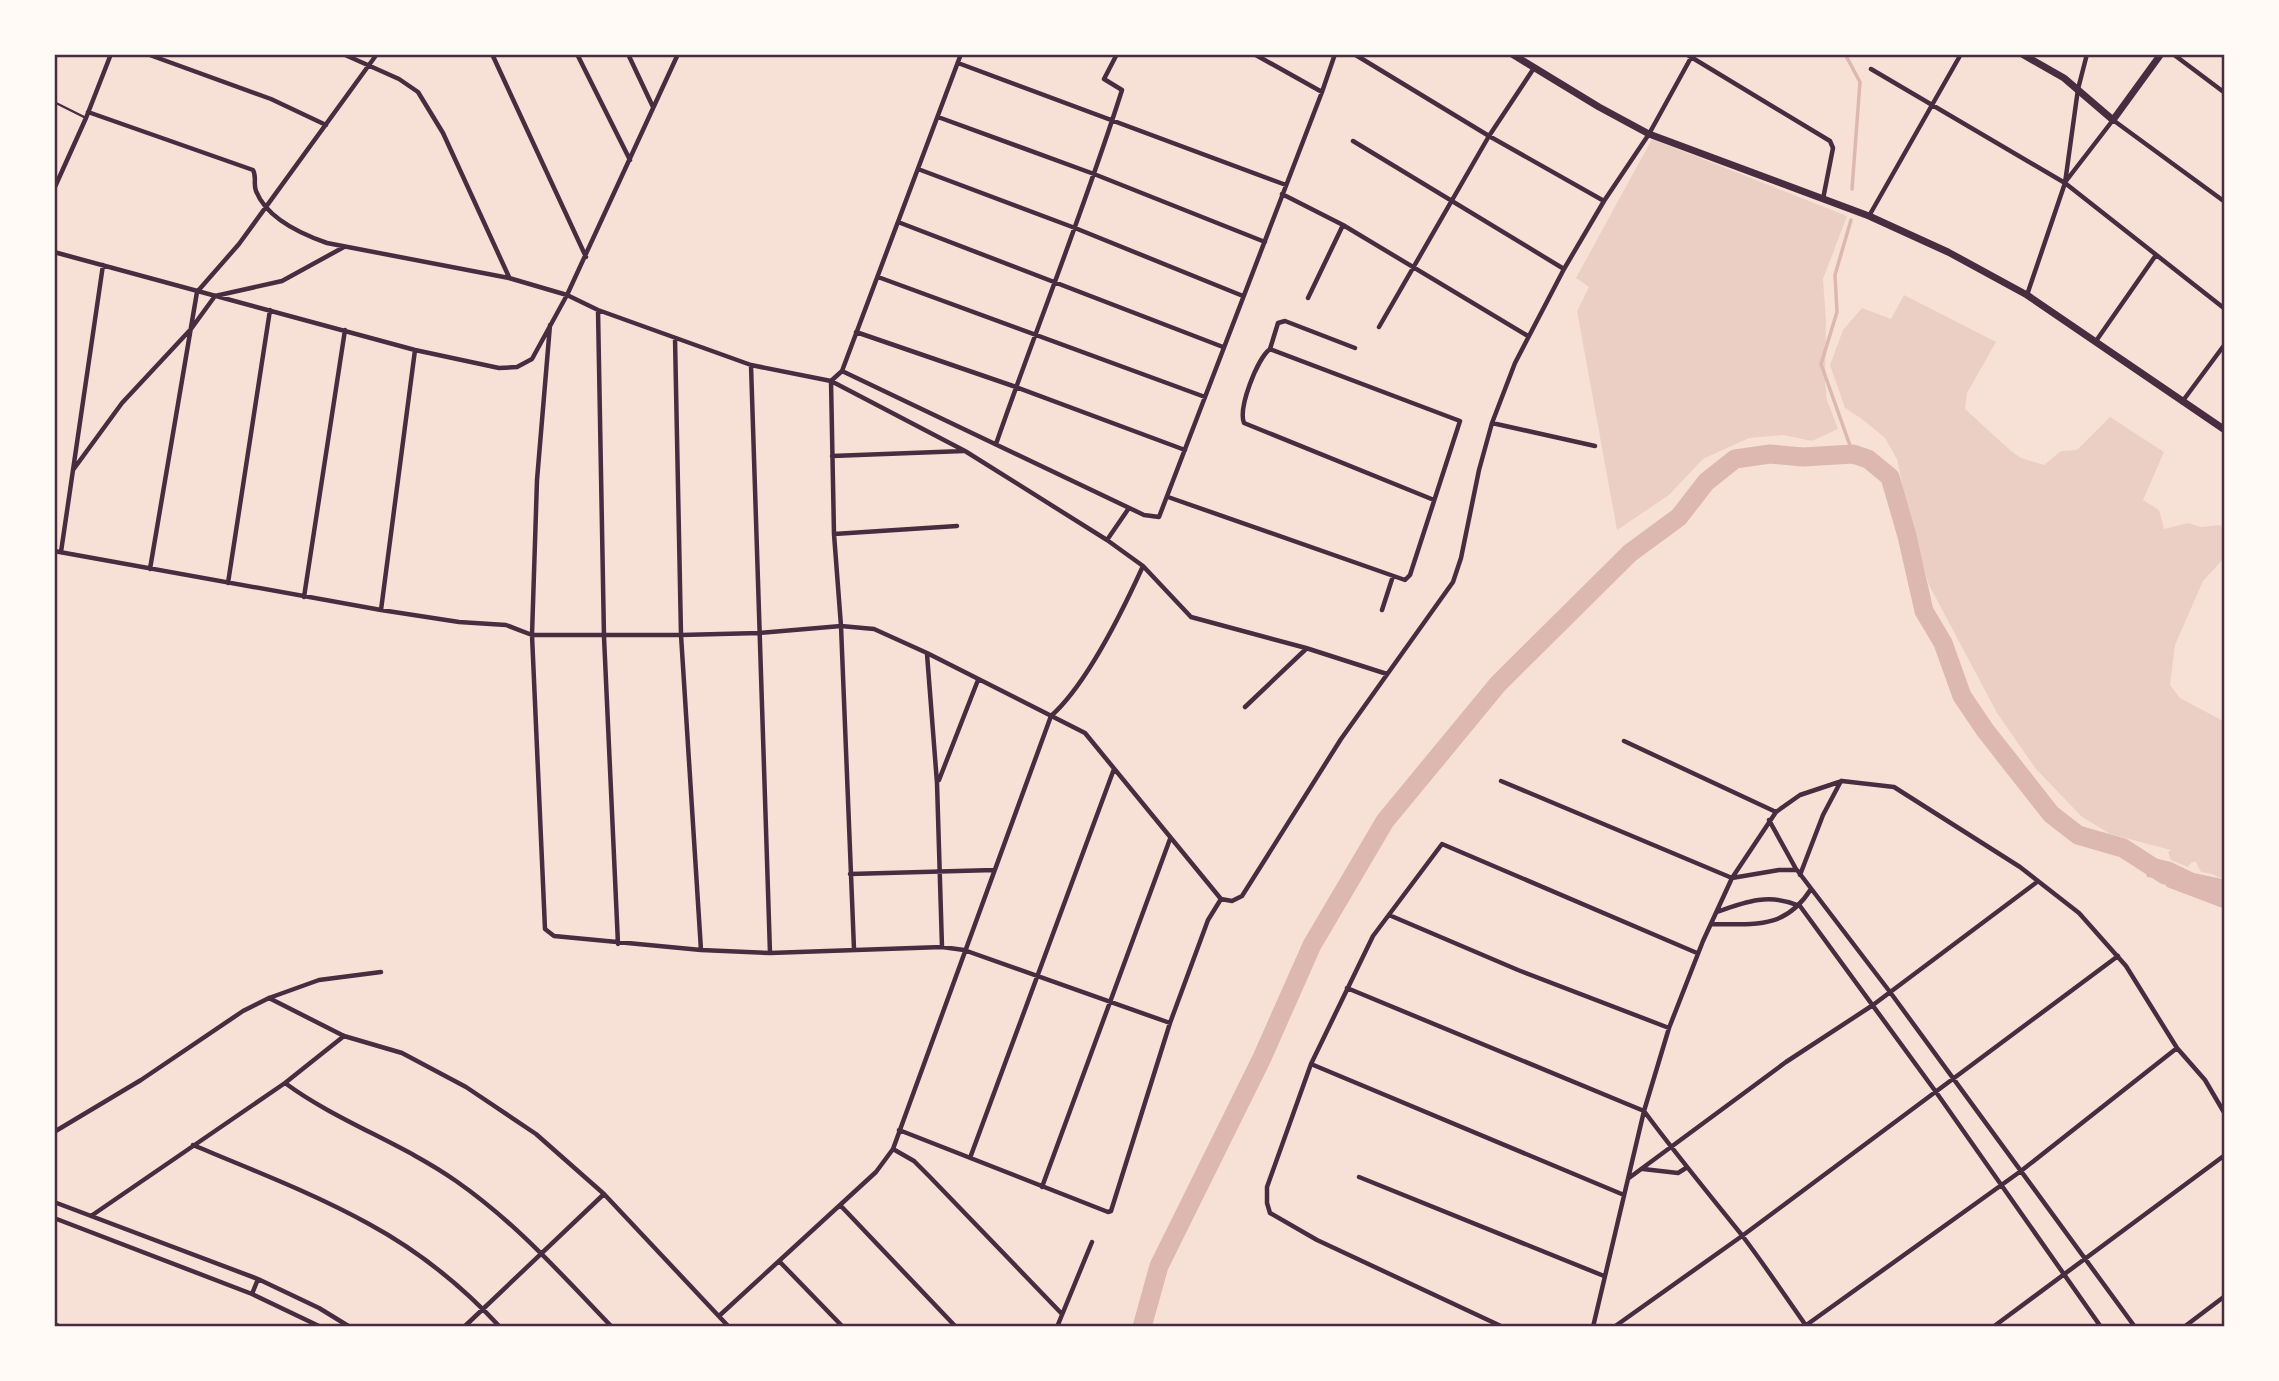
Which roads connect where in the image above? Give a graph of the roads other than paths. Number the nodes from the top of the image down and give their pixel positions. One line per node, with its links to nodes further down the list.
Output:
1 (111, 54): 31 (street)
2 (146, 54): 36 (street)
3 (343, 54): 22 (street)
4 (377, 54): 22 (street)
5 (492, 54): 60 (street)
6 (577, 54): 40 (street)
7 (628, 54): 30 (street)
8 (678, 54): 30 (street)
9 (961, 54): 21 (street)
10 (1117, 54): 35 (street)
11 (1254, 54): 26 (street)
12 (1335, 54): 26 (street)
13 (1354, 54): 38 (street)
14 (1512, 54): 23 (main road)
15 (1961, 54): 29 (street)
16 (2022, 54): 25 (main road)
17 (2087, 54): 25 (street)
18 (2161, 54): 34 (main road)
19 (2173, 54): 27 (street)
20 (1690, 55): 37 (street); 47 (street)
21 (958, 63): 32 (street); 35 (street)
22 (370, 65): 36 (street); 65 (street)
23 (1534, 68): 37 (main road); 38 (street)
24 (1871, 69): 29 (street)
25 (2078, 89): 34 (main road); 43 (street)
26 (1322, 92): 44 (street)
27 (2225, 93)
28 (54, 102): 33 (lane)
29 (1934, 105): 43 (street); 52 (street)
30 (653, 108): 40 (street)
31 (88, 112): 33 (street); 51 (street)
32 (938, 117): 41 (street); 42 (street)
33 (86, 118): 45 (street)
34 (2113, 120): 43 (street); 50 (street)
35 (1113, 121): 42 (street); 44 (street)
36 (326, 125): 51 (street)
37 (1649, 134): 47 (main road); 49 (street)
38 (1489, 136): 48 (street); 49 (street)
39 (1353, 141): 48 (street)
40 (630, 160): 60 (street)
41 (918, 169): 53 (street); 55 (street)
42 (1094, 174): 55 (street); 56 (street)
43 (2065, 183): 59 (street); 69 (street)
44 (1286, 185): 46 (street)
45 (54, 189)
46 (1282, 194): 54 (street); 56 (street)
47 (1823, 199): 52 (main road)
48 (1451, 201): 62 (street); 63 (street)
49 (1604, 201): 63 (street)
50 (2225, 202)
51 (265, 205): 57 (street); 67 (street)
52 (1869, 216): 69 (main road)
53 (898, 222): 64 (street); 66 (street)
54 (1343, 225): 62 (street); 72 (street)
55 (1074, 228): 66 (street); 71 (street)
56 (1265, 242): 71 (street)
57 (344, 246): 65 (street); 70 (street)
58 (54, 252): 61 (street)
59 (2156, 255): 73 (street); 84 (street)
60 (586, 257): 68 (street)
61 (103, 265): 67 (street); 103 (street)
62 (1413, 266): 77 (street); 82 (street)
63 (1564, 269): 82 (street)
64 (878, 277): 80 (street); 81 (street)
65 (509, 278): 68 (street)
66 (1054, 282): 81 (street); 86 (street)
67 (198, 292): 70 (street); 78 (street)
68 (567, 295): 75 (street); 76 (street)
69 (2027, 295): 84 (main road)
70 (215, 296): 74 (street); 78 (street)
71 (1244, 296): 86 (street)
72 (1308, 298)
73 (2225, 309)
74 (270, 310): 79 (street); 115 (street)
75 (598, 310): 83 (street); 123 (street)
76 (550, 325): 89 (street); 121 (street)
77 (1379, 327)
78 (191, 329): 103 (street); 113 (street)
79 (345, 330): 89 (street); 116 (street)
80 (856, 332): 91 (street); 93 (street)
81 (1034, 333): 93 (street); 94 (street)
82 (1528, 337): 96 (street)
83 (675, 338): 90 (street); 122 (street)
84 (2096, 341): 95 (main road)
85 (2225, 344): 95 (street)
86 (1223, 346): 94 (street)
87 (1355, 348): 88 (street)
88 (1270, 349): 105 (street); 105 (street)
89 (415, 350): 117 (street)
90 (751, 365): 92 (street); 120 (street)
91 (842, 371): 92 (street); 98 (street)
92 (831, 381): 101 (street); 102 (street)
93 (1016, 387): 98 (street); 100 (street)
94 (1205, 397): 100 (street)
95 (2182, 402): 97 (main road)
96 (1492, 422): 99 (street); 126 (street)
97 (2225, 430)
98 (996, 444): 106 (street)
99 (1595, 446)
100 (1185, 450): 104 (street)
101 (965, 451): 102 (street); 109 (street)
102 (832, 456): 108 (street)
103 (73, 470): 111 (street)
104 (1168, 496): 106 (street); 114 (street)
105 (1434, 500): 114 (street)
106 (1129, 508): 109 (street)
107 (957, 526): 108 (street)
108 (834, 534): 119 (street)
109 (1107, 540): 112 (street)
110 (54, 551): 111 (street)
111 (61, 552): 113 (street)
112 (1143, 566): 124 (street); 129 (street)
113 (150, 569): 115 (street)
114 (1393, 576): 118 (street)
115 (228, 583): 116 (street)
116 (304, 597): 117 (street)
117 (381, 610): 121 (street)
118 (1382, 610)
119 (841, 626): 120 (street); 125 (street); 141 (street)
120 (759, 633): 122 (street); 155 (street)
121 (532, 635): 123 (street); 150 (street)
122 (681, 635): 123 (street); 153 (street)
123 (604, 636): 150 (street)
124 (1306, 648): 126 (street); 128 (street)
125 (927, 653): 127 (street); 134 (street)
126 (1387, 674): 145 (street)
127 (978, 680): 129 (street); 134 (street)
128 (1245, 707)
129 (1051, 716): 131 (street); 138 (street)
130 (1624, 741): 135 (street)
131 (1114, 769): 137 (street); 159 (street)
132 (1501, 781): 142 (street)
133 (1842, 781): 135 (street); 140 (street); 143 (street)
134 (937, 783): 139 (street)
135 (1776, 811): 136 (street)
136 (1769, 820): 140 (street); 142 (street)
137 (1170, 839): 145 (street); 163 (street)
138 (994, 870): 139 (street); 154 (street)
139 (940, 871): 141 (street); 151 (street)
140 (1798, 872): 142 (street); 144 (street)
141 (850, 874): 152 (street)
142 (1732, 878): 147 (street)
143 (2037, 882): 157 (street); 161 (street)
144 (1811, 889): 146 (street); 161 (street)
145 (1221, 899): 165 (street)
146 (1800, 906): 147 (street); 149 (street); 164 (street)
147 (1716, 912): 149 (street)
148 (1389, 915): 156 (street); 160 (street); 166 (street)
149 (1711, 924): 156 (street)
150 (618, 944): 153 (street)
151 (942, 947): 152 (street); 154 (street)
152 (854, 949): 155 (street)
153 (701, 950): 155 (street)
154 (964, 950): 159 (street); 175 (street)
155 (770, 953)
156 (1697, 953): 166 (street)
157 (2119, 956): 168 (street); 170 (street)
158 (381, 972): 162 (street)
159 (1038, 978): 163 (street); 181 (street)
160 (1347, 988): 169 (street); 173 (street)
161 (1890, 992): 164 (street); 170 (street)
162 (269, 998): 167 (street); 176 (street)
163 (1109, 1003): 165 (street); 188 (street)
164 (1872, 1005): 172 (street); 178 (street)
165 (1170, 1023): 188 (street)
166 (1669, 1028): 173 (street)
167 (344, 1036): 171 (street); 189 (street)
168 (2177, 1048): 174 (street); 184 (street)
169 (1311, 1064): 190 (street); 222 (street)
170 (1954, 1079): 172 (street); 184 (street)
171 (285, 1083): 177 (street); 199 (street)
172 (1936, 1092): 187 (street); 197 (street)
173 (1644, 1111): 178 (street); 186 (street)
174 (2225, 1114)
175 (899, 1130): 179 (street); 181 (street)
176 (54, 1132)
177 (193, 1145): 193 (street); 207 (street)
178 (1673, 1146): 182 (street); 183 (street)
179 (893, 1149): 192 (street); 208 (street)
180 (2225, 1155): 200 (street)
181 (970, 1158): 188 (street)
182 (1686, 1168): 183 (street); 197 (street)
183 (1643, 1169): 186 (street)
184 (2021, 1171): 187 (street); 200 (street)
185 (1360, 1177): 202 (street)
186 (1629, 1179): 190 (street)
187 (2002, 1185): 203 (street); 211 (street)
188 (1042, 1187)
189 (604, 1195): 199 (street); 209 (street)
190 (1624, 1195): 202 (street)
191 (54, 1202): 193 (street)
192 (840, 1205): 201 (street); 220 (street)
193 (91, 1216): 204 (street)
194 (54, 1219): 195 (street)
195 (62, 1221): 196 (street); 205 (street)
196 (54, 1226)
197 (1742, 1236): 211 (street); 224 (street)
198 (1092, 1242): 208 (street)
199 (542, 1253): 207 (street); 217 (street)
200 (2086, 1260): 203 (street); 227 (street)
201 (779, 1261): 209 (street); 219 (street)
202 (1604, 1276): 223 (street)
203 (2064, 1276): 225 (street); 226 (street)
204 (258, 1279): 205 (street); 214 (street)
205 (251, 1294): 213 (street)
206 (2225, 1296): 228 (street)
207 (483, 1308): 215 (street); 216 (street)
208 (1062, 1314): 221 (street)
209 (719, 1316): 218 (street)
210 (54, 1324): 212 (street)
211 (1806, 1326)
212 (61, 1327)
213 (321, 1327)
214 (350, 1327)
215 (464, 1327)
216 (500, 1327)
217 (612, 1327)
218 (729, 1327)
219 (843, 1327)
220 (956, 1327)
221 (1057, 1327)
222 (1503, 1327)
223 (1593, 1327)
224 (1614, 1327)
225 (1993, 1327)
226 (2101, 1327)
227 (2135, 1327)
228 (2184, 1327)

